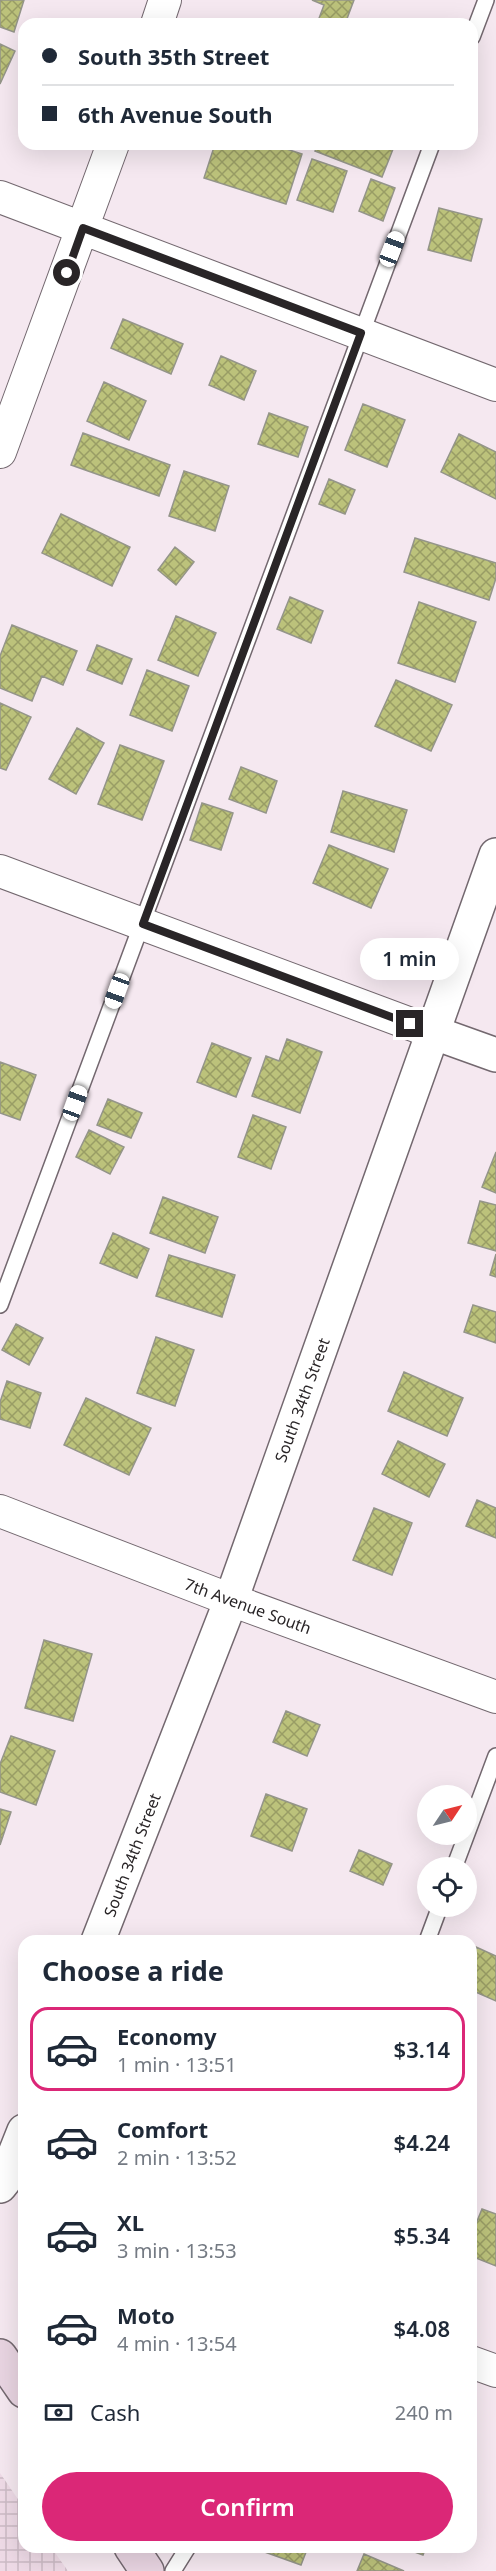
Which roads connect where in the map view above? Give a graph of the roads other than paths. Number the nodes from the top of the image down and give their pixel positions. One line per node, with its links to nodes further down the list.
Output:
1 (165, 0): 3 (street)
2 (486, 0): 4 (lane)
3 (159, 18)
4 (478, 21)
5 (112, 150): 8 (street)
6 (430, 150): 9 (lane)
7 (0, 197): 8 (street)
8 (83, 228): 9 (street); 11 (street)
9 (361, 333): 10 (street); 14 (lane)
10 (496, 385)
11 (0, 452)
12 (496, 855): 15 (street, South 34th Street)
13 (0, 871): 14 (street)
14 (143, 924): 15 (street); 17 (lane)
15 (432, 1032): 16 (street); 19 (street, South 34th Street)
16 (496, 1055)
17 (0, 1305)
18 (0, 1511): 19 (street, 7th Avenue South)
19 (231, 1600): 20 (street, 7th Avenue South); 24 (street, South 34th Street)
20 (496, 1697)
21 (496, 1756): 22 (lane)
22 (458, 1857)
23 (436, 1917): 25 (lane)
24 (100, 1935)
25 (429, 1935)
26 (18, 2153): 27 (street)
27 (9, 2185)
28 (0, 2356): 31 (main road)
29 (477, 2364): 30 (street)
30 (496, 2371)
31 (18, 2382)
32 (134, 2553): 34 (main road)
33 (184, 2553): 35 (lane)
34 (147, 2571)
35 (173, 2571)

